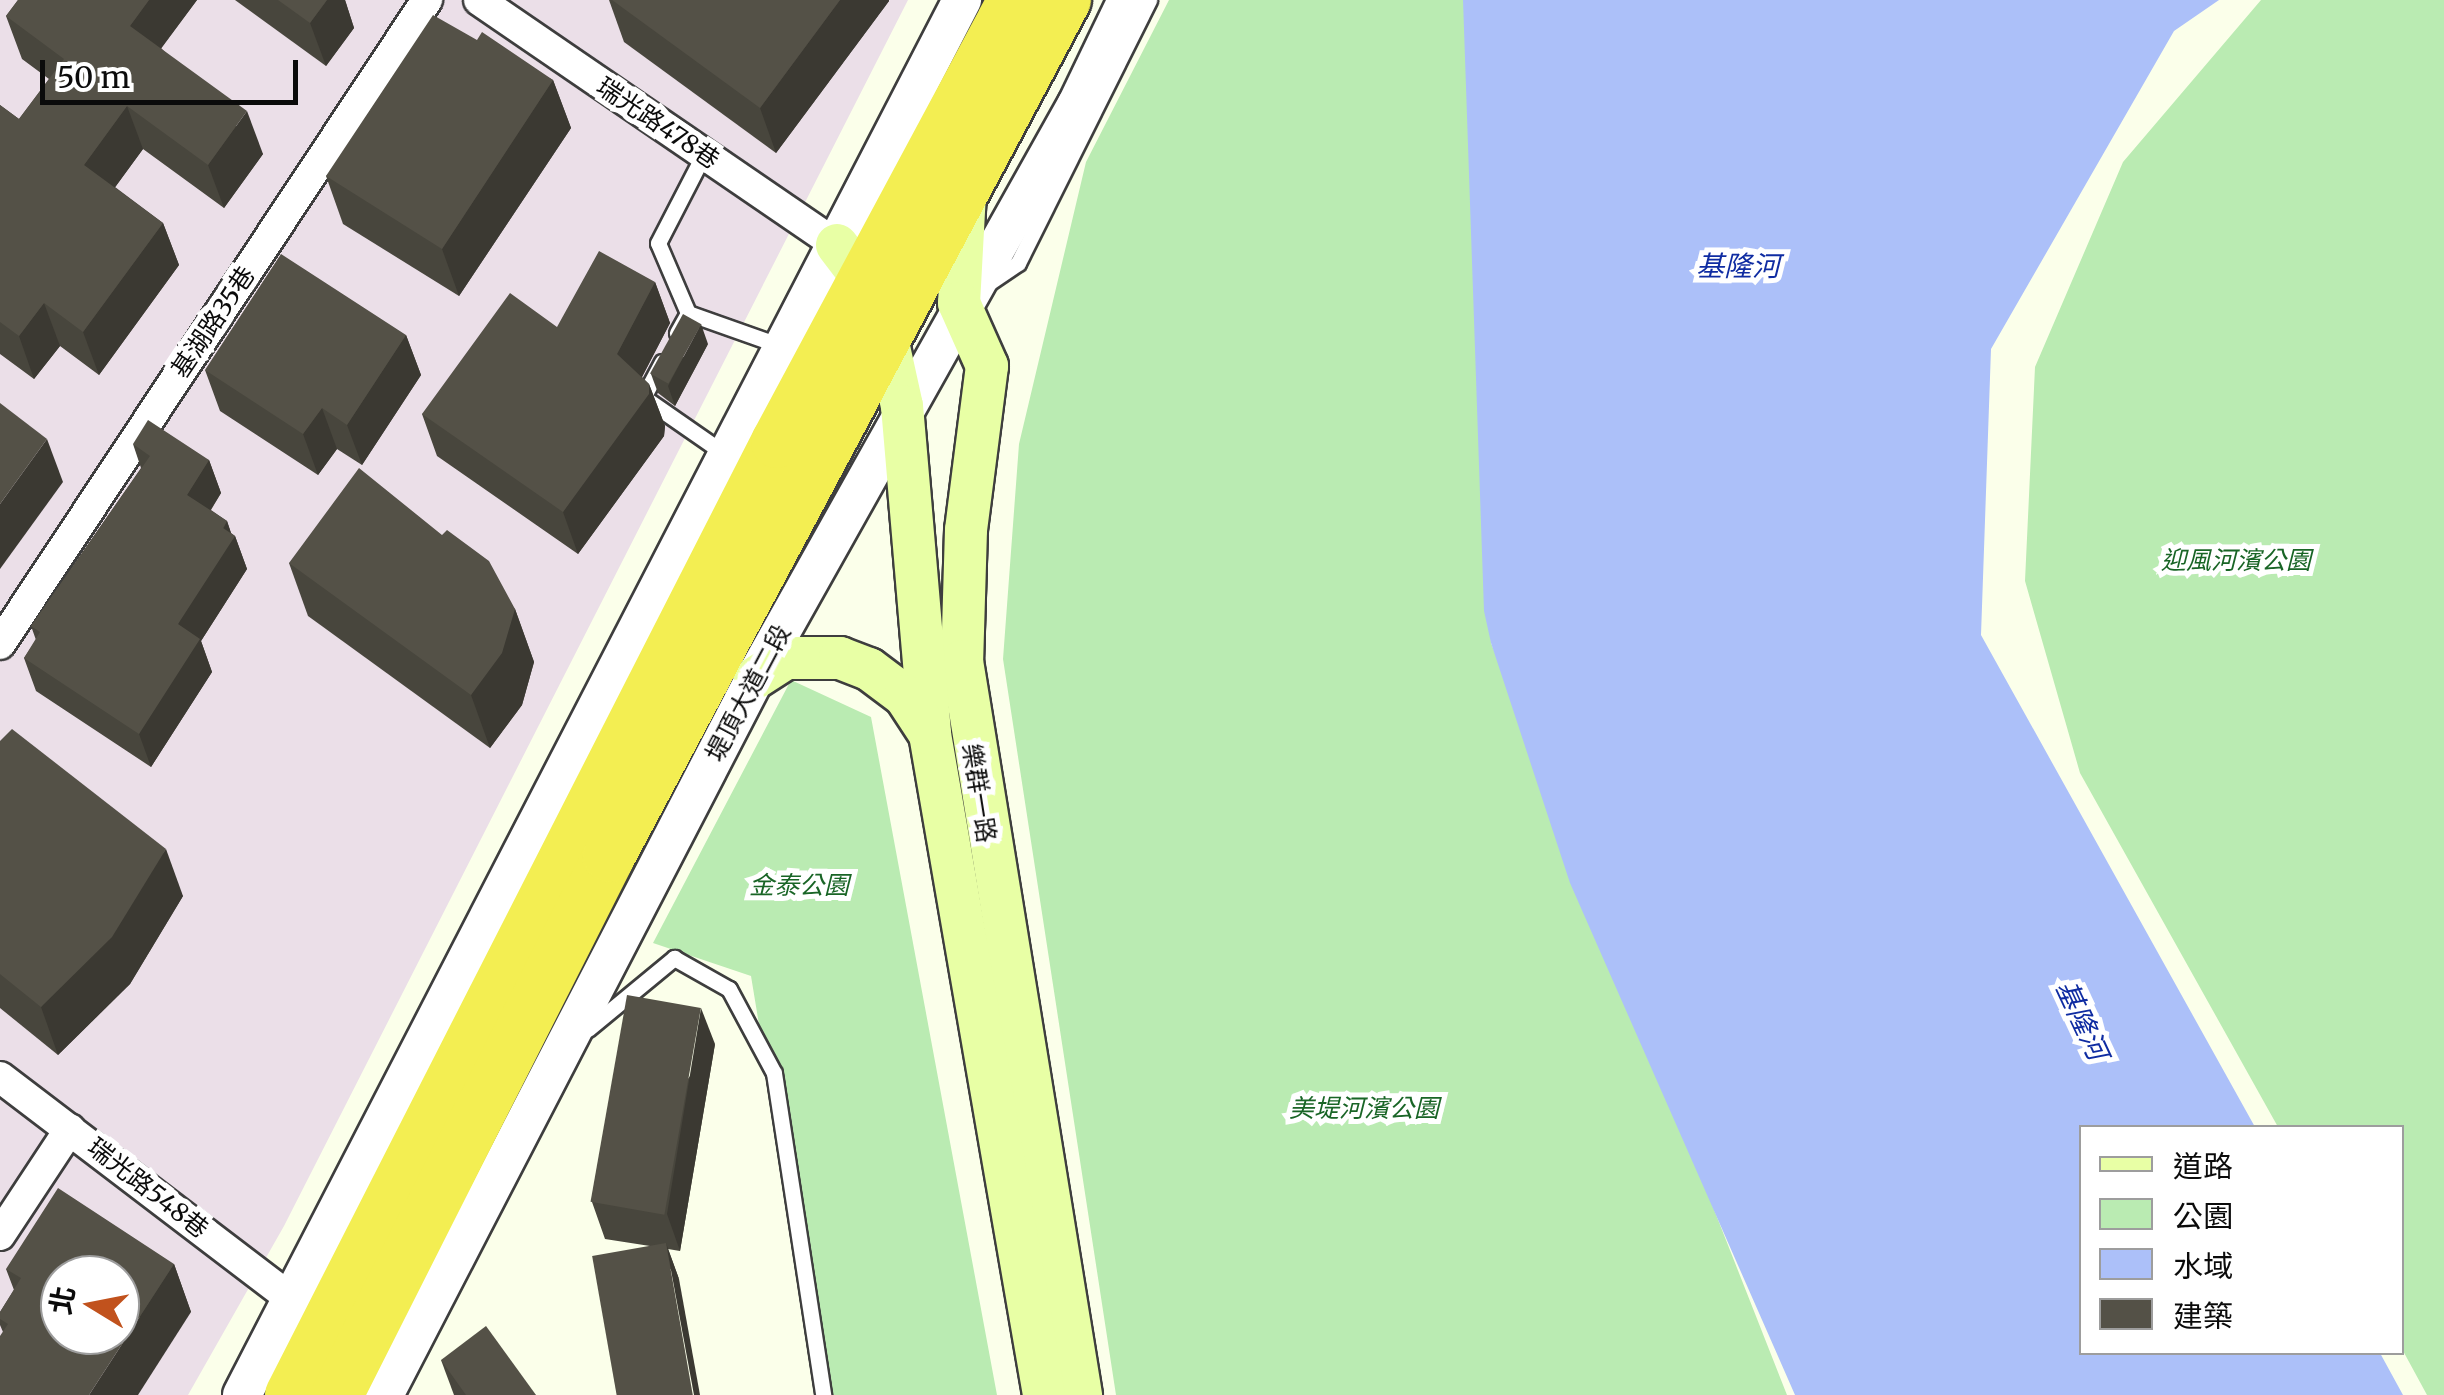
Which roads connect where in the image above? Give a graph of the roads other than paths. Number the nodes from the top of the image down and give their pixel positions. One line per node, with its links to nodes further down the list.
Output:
1 (426, 0): 17 (street, 基湖路35巷)
2 (480, 0): 8 (street, 瑞光路478巷)
3 (962, 0): 10 (street)
4 (1014, 0): 10 (highway)
5 (1065, 0): 9 (highway, 堤頂大道二段)
6 (1127, 0): 11 (street, 堤頂大道二段)
7 (1150, 0): 11 (lane)
8 (704, 154): 10 (street, 瑞光路478巷); 12 (lane)
9 (965, 192): 11 (main road, 樂群一路); 13 (highway, 堤頂大道二段)
10 (850, 262): 13 (main road, 樂群一路); 14 (street); 26 (highway)
11 (960, 303): 15 (street, 堤頂大道二段); 31 (main road, 樂群一路)
12 (688, 312): 14 (lane); 16 (lane)
13 (887, 338): 15 (main road, 樂群一路); 27 (highway, 堤頂大道二段)
14 (784, 348): 16 (street)
15 (902, 406): 18 (street, 堤頂大道二段); 19 (main road, 樂群一路)
16 (729, 456): 24 (street)
17 (0, 644)
18 (756, 678): 19 (main road); 20 (street, 堤頂大道二段)
19 (930, 734): 30 (main road, 樂群一路)
20 (556, 1061): 28 (street, 堤頂大道二段); 29 (lane)
21 (0, 1078): 22 (street, 瑞光路548巷)
22 (70, 1128): 23 (street); 24 (street, 瑞光路548巷)
23 (0, 1234)
24 (294, 1301): 25 (street)
25 (242, 1395)
26 (291, 1395)
27 (337, 1395)
28 (384, 1395)
29 (823, 1395)
30 (1044, 1395)
31 (1082, 1395)

